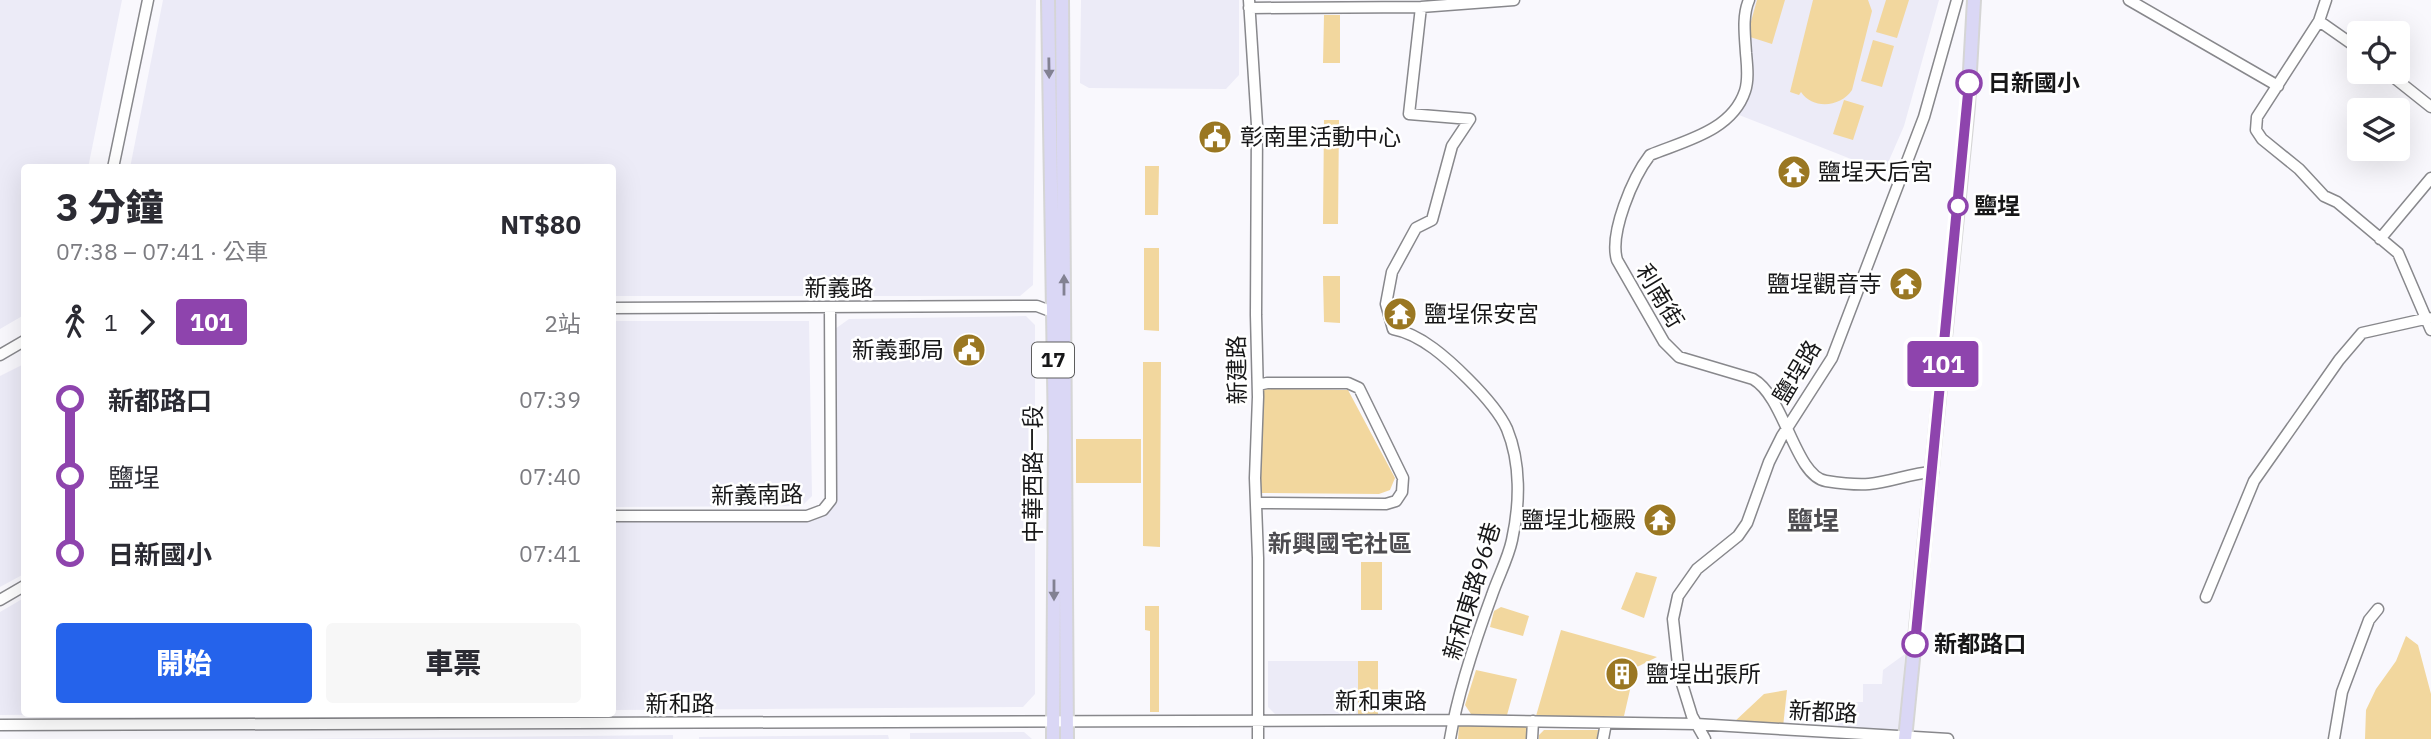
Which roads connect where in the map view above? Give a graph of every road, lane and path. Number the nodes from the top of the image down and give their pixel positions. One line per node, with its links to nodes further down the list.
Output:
1 (148, 0): 17 (street)
2 (1048, 0): 22 (main road, 中華西路一段 / 17, one-way to 22)
3 (1062, 0): 23 (main road, 中華西路一段 / 17, one-way to 3)
4 (1749, 0): 29 (street, 利南街)
5 (1973, 0): 30 (main road)
6 (2129, 0): 15 (street)
7 (2326, 0): 12 (street)
8 (1514, 1): 11 (street)
9 (1956, 1): 29 (street, 鹽埕路)
10 (1249, 4): 11 (street); 28 (street, 新建路)
11 (1421, 7): 38 (street, 新和東路96巷)
12 (2319, 21): 13 (street); 15 (street)
13 (2347, 41)
14 (2403, 84): 16 (street)
15 (2277, 86): 19 (street)
16 (2431, 107)
17 (114, 164)
18 (2431, 178): 19 (street)
19 (2380, 239): 24 (street)
20 (830, 307): 21 (street, 新義路); 22 (street, 新義路); 32 (street, 新義南路)
21 (616, 308)
22 (1052, 311): 23 (street, 新義路); 39 (main road, 中華西路一段 / 17, one-way to 39)
23 (1064, 317): 39 (main road, 中華西路一段 / 17)
24 (2428, 318): 25 (street); 34 (street)
25 (2431, 330)
26 (21, 343): 27 (street)
27 (0, 355)
28 (1258, 385): 31 (street, 新建路); 31 (street)
29 (1787, 428): 30 (street, 利南街); 42 (street, 鹽埕路)
30 (1933, 472): 44 (main road)
31 (1255, 503): 37 (street, 新建路)
32 (616, 516)
33 (21, 588): 35 (street)
34 (2206, 597)
35 (0, 600)
36 (2378, 609): 54 (street)
37 (1258, 720): 38 (street, 新和東路); 39 (street, 新和東路); 47 (street, 新建路)
38 (1454, 720): 40 (street, 新和東路); 48 (street, 新和東路96巷)
39 (1060, 721): 43 (street, 新和路); 45 (main road, 中華西路一段 / 17); 46 (main road, 中華西路一段 / 17)
40 (1533, 721): 41 (street, 新和東路); 49 (street)
41 (1606, 723): 42 (street, 新和東路); 50 (street)
42 (1696, 724): 44 (street, 新都路); 51 (street); 52 (street, 鹽埕路)
43 (0, 725)
44 (1905, 737): 53 (street, 新都路)
45 (1053, 739)
46 (1066, 739)
47 (1258, 739)
48 (1450, 739)
49 (1532, 739)
50 (1604, 739)
51 (1699, 739)
52 (1705, 739)
53 (1948, 739)
54 (2334, 739)

